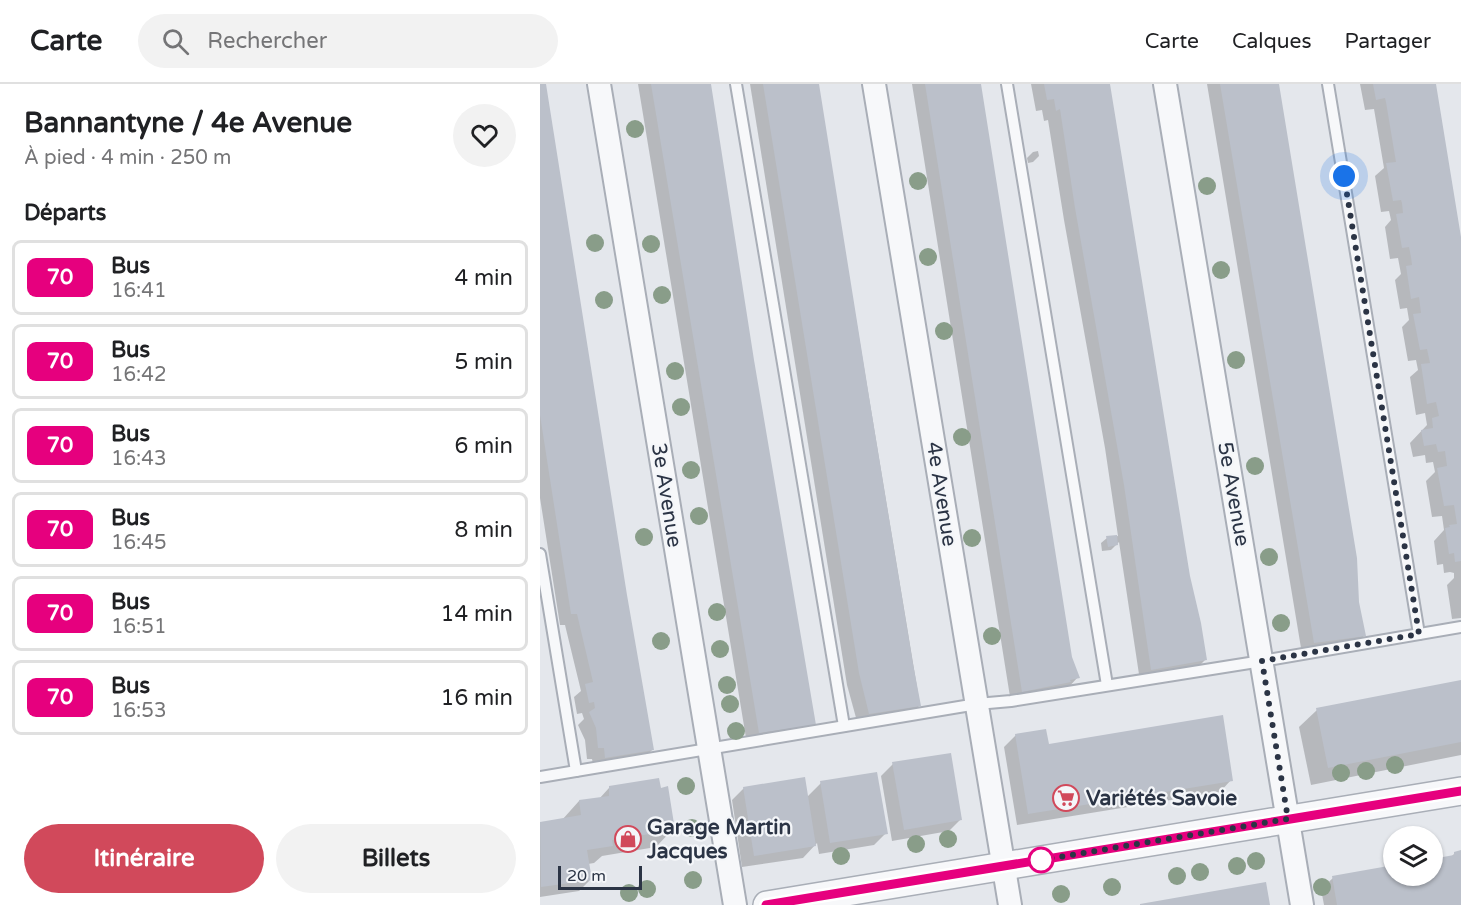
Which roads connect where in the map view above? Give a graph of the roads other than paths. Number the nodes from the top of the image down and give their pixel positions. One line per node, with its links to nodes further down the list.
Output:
1 (599, 84): 14 (street, 3e Avenue)
2 (736, 84): 13 (lane)
3 (874, 84): 12 (street, 4e Avenue)
4 (1007, 84): 11 (lane)
5 (1165, 84): 10 (street, 5e Avenue)
6 (1328, 84): 9 (lane)
7 (540, 554): 15 (lane)
8 (1461, 627): 9 (lane)
9 (1419, 634): 10 (lane)
10 (1262, 661): 11 (lane); 18 (street, 5e Avenue)
11 (1107, 685): 12 (lane)
12 (977, 704): 13 (lane); 19 (street, 4e Avenue)
13 (844, 726): 14 (lane)
14 (709, 748): 15 (lane); 20 (street, 3e Avenue)
15 (576, 771): 16 (lane)
16 (540, 777)
17 (1461, 791): 18 (street)
18 (1288, 819): 19 (street); 23 (street, 5e Avenue)
19 (1003, 866): 21 (street); 22 (street, 4e Avenue)
20 (735, 905)
21 (766, 905)
22 (1010, 905)
23 (1302, 905)

